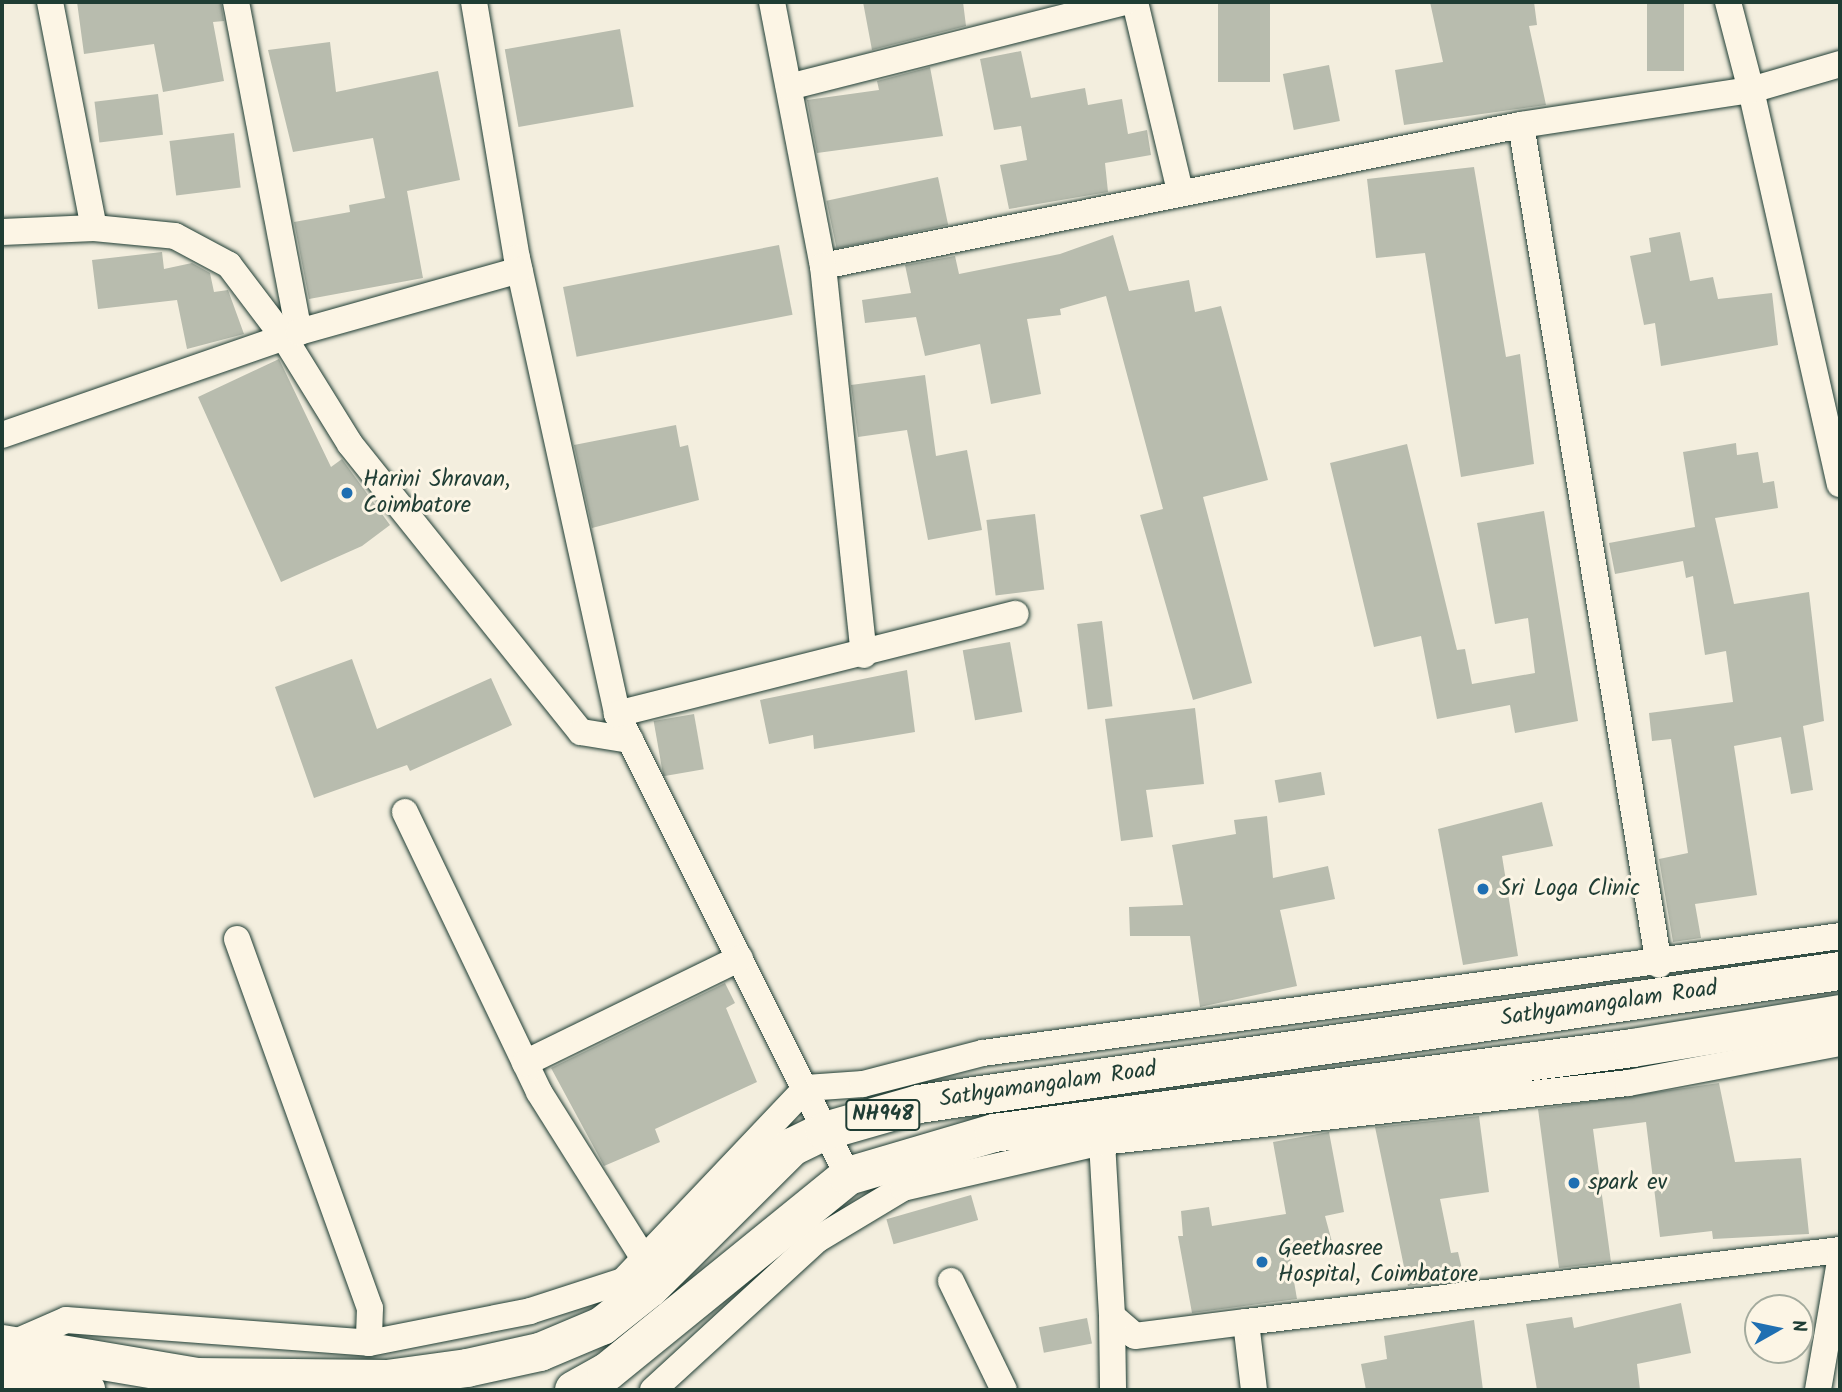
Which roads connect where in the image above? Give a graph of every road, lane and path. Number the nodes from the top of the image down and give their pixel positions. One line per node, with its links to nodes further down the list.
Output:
1 (50, 2): 13 (street)
2 (236, 2): 17 (street)
3 (474, 2): 16 (street)
4 (772, 2): 9 (street)
5 (1125, 2): 9 (street)
6 (1135, 2): 12 (street)
7 (1728, 2): 10 (street)
8 (1840, 64): 10 (street)
9 (789, 87): 15 (street)
10 (1751, 90): 11 (street); 19 (street)
11 (1521, 125): 12 (street); 28 (street)
12 (1180, 191): 15 (street)
13 (94, 228): 14 (street); 17 (street)
14 (2, 232)
15 (823, 266): 21 (street)
16 (519, 270): 17 (street); 22 (street)
17 (292, 336): 18 (street); 23 (street)
18 (2, 435)
19 (1840, 484)
20 (1016, 614): 21 (street)
21 (864, 655): 22 (street)
22 (617, 714): 23 (street)
23 (630, 740): 27 (street)
24 (405, 812): 32 (street)
25 (1840, 936): 28 (street)
26 (237, 939): 43 (street)
27 (740, 958): 32 (street); 33 (street)
28 (1659, 965): 33 (street)
29 (1840, 971): 34 (highway, Sathyamangalam Road / NH948)
30 (1840, 1014): 36 (highway, NH948)
31 (1840, 1043): 35 (street)
32 (525, 1063): 38 (street)
33 (806, 1088): 34 (street); 38 (street)
34 (825, 1131): 36 (street); 44 (highway, Sathyamangalam Road / NH948)
35 (1102, 1142): 41 (street); 48 (street)
36 (848, 1176): 47 (highway, NH948)
37 (1840, 1250): 42 (street)
38 (644, 1259): 43 (street)
39 (1840, 1261): 52 (street)
40 (951, 1280): 49 (street)
41 (1112, 1316): 42 (street); 50 (street)
42 (1246, 1322): 51 (street)
43 (369, 1343): 44 (street)
44 (4, 1362): 45 (street); 46 (highway)
45 (19, 1390)
46 (86, 1390)
47 (574, 1390)
48 (653, 1390)
49 (1004, 1390)
50 (1113, 1390)
51 (1254, 1390)
52 (1818, 1390)

